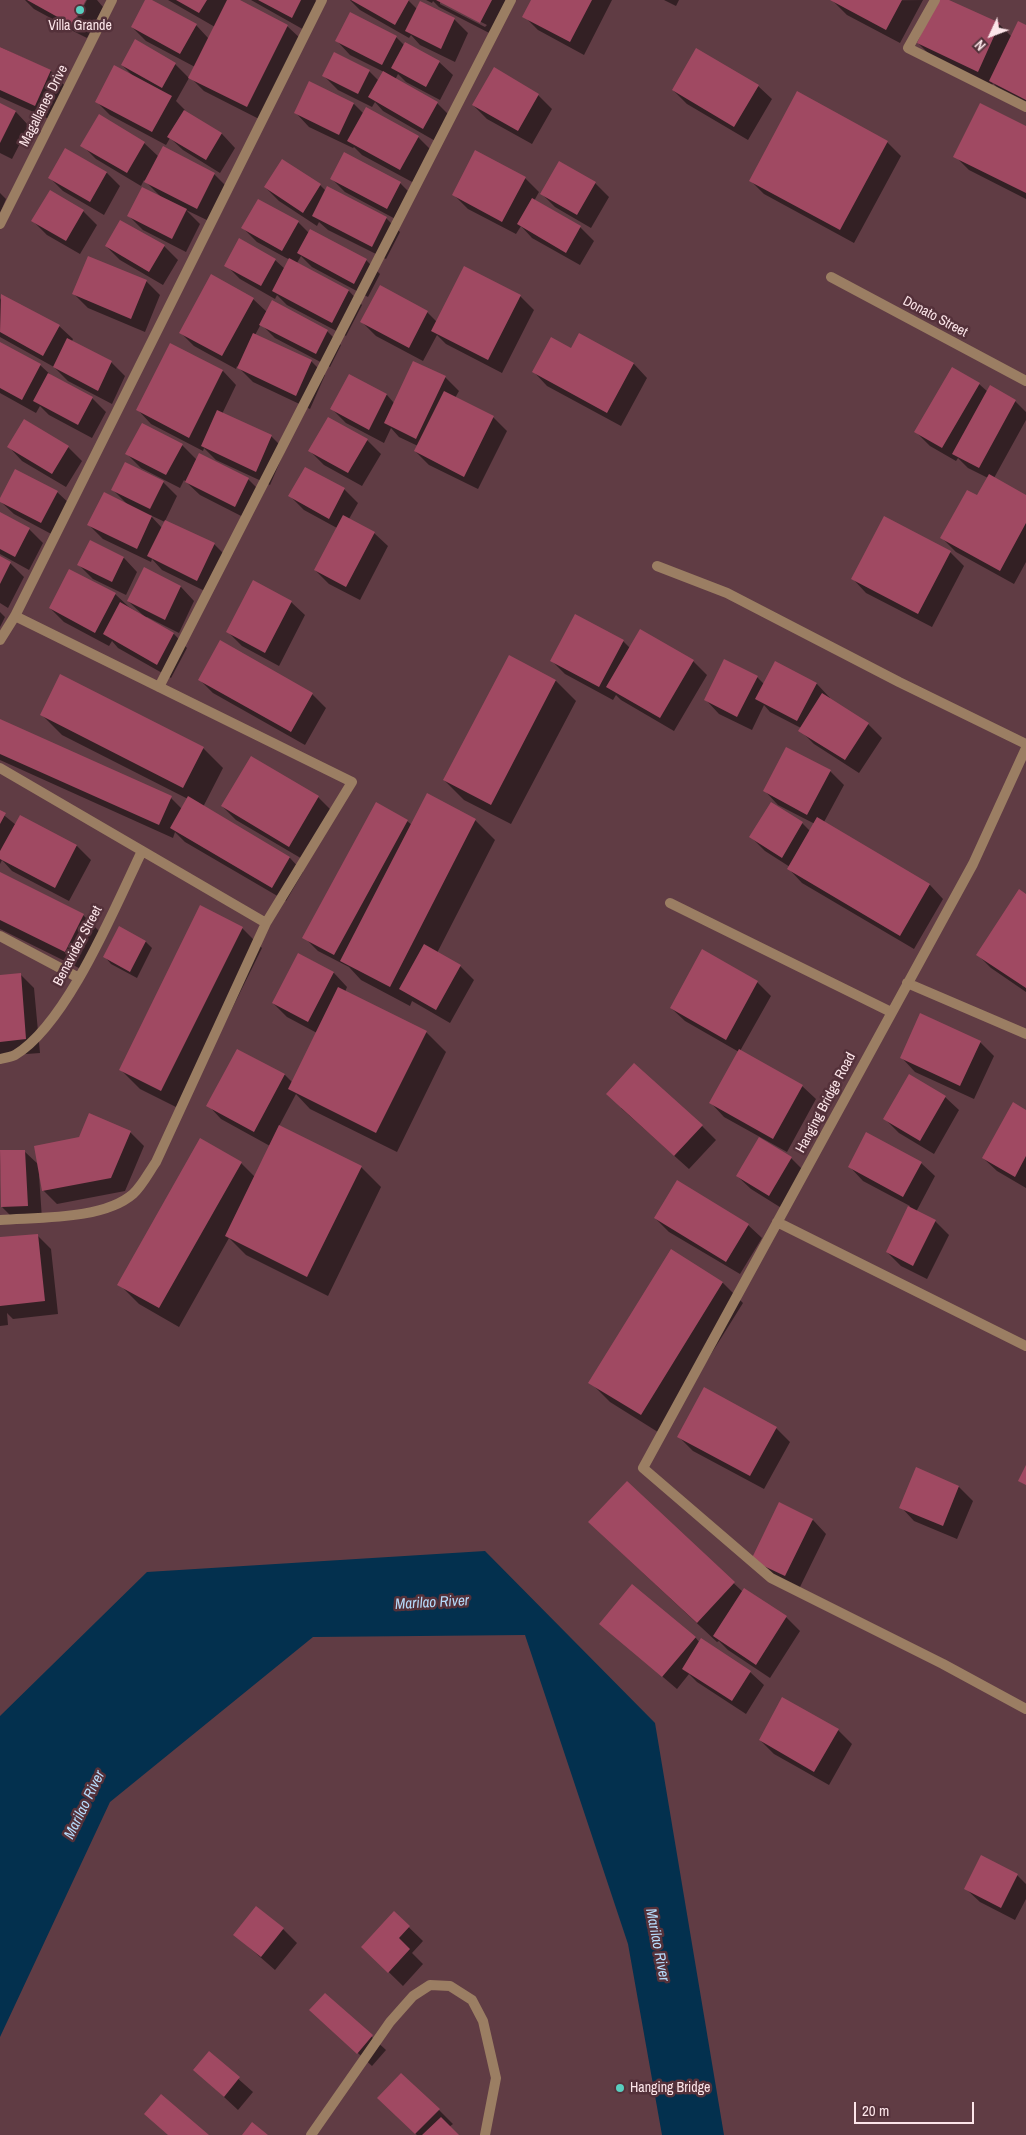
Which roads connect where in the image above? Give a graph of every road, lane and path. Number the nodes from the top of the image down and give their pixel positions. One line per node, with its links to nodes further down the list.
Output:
1 (112, 0): 6 (street, Magallanes Drive)
2 (322, 0): 10 (street)
3 (511, 0): 12 (street)
4 (935, 0): 5 (street)
5 (1026, 107)
6 (0, 224)
7 (831, 277): 8 (street, Donato Street)
8 (1026, 381)
9 (657, 566): 13 (street)
10 (16, 616): 11 (street); 12 (street)
11 (0, 640)
12 (159, 686): 17 (street)
13 (1026, 746): 20 (street, Hanging Bridge Road)
14 (0, 768): 15 (street)
15 (142, 851): 17 (street); 19 (street, Benavidez Street)
16 (670, 903): 21 (street)
17 (266, 923): 24 (street)
18 (0, 936): 19 (street)
19 (79, 978): 23 (street, Benavidez Street)
20 (908, 983): 21 (street, Hanging Bridge Road); 22 (street)
21 (891, 1012): 25 (street, Hanging Bridge Road)
22 (1026, 1034)
23 (0, 1059)
24 (0, 1220)
25 (777, 1222): 26 (street); 27 (street, Hanging Bridge Road)
26 (1026, 1346)
27 (1026, 1709)
28 (311, 2135): 29 (street)
29 (485, 2135)

